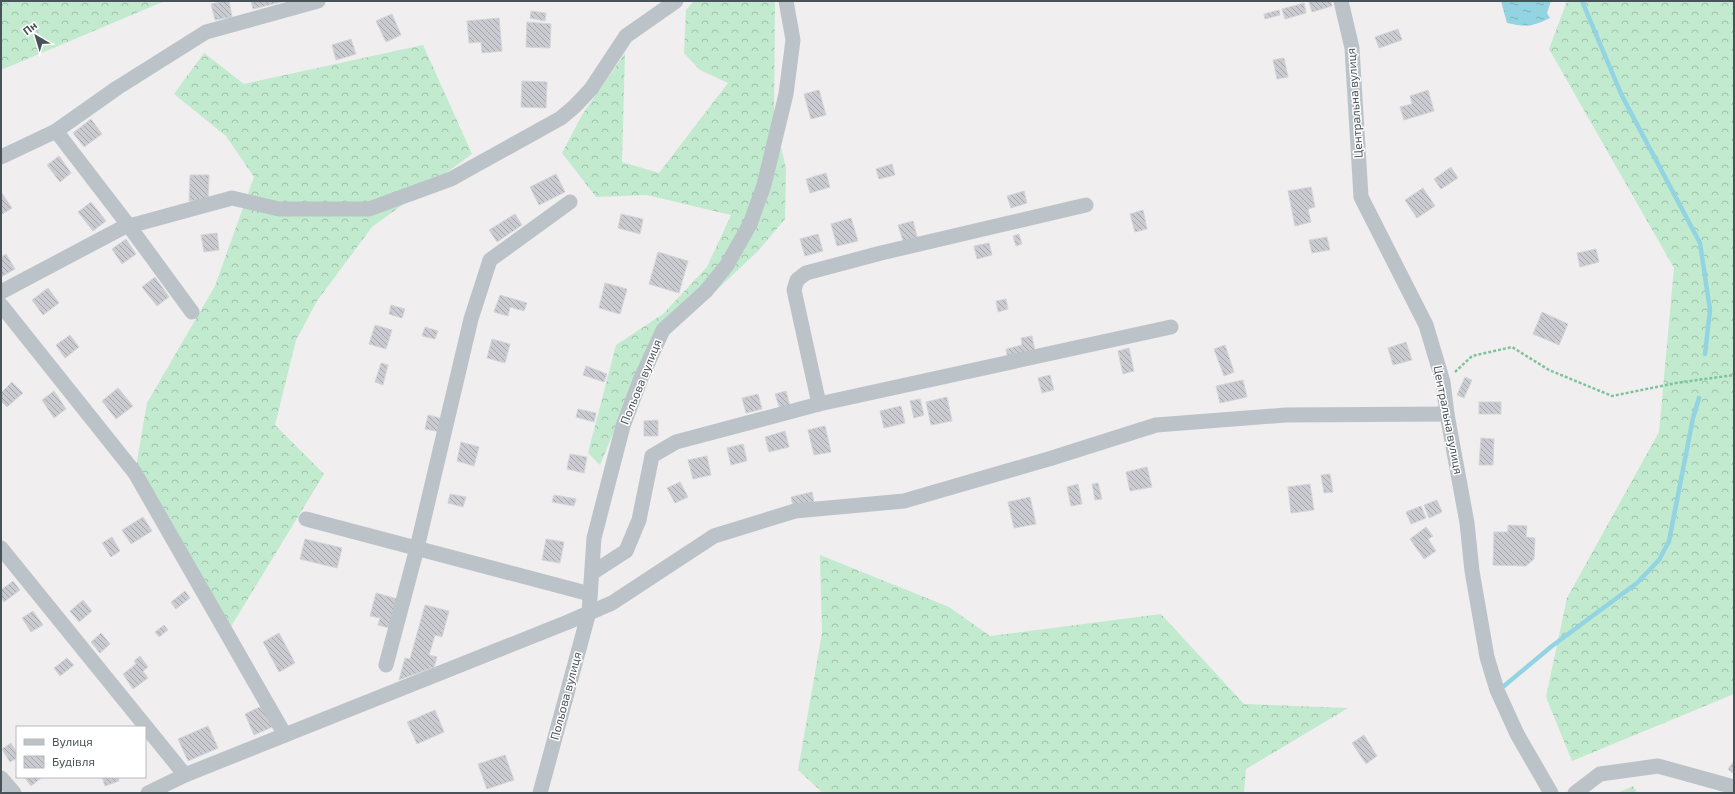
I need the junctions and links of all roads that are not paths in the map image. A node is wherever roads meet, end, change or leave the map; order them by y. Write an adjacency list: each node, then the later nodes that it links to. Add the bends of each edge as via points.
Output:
1 (318, 1): 5 (street, via 206,32 116,88)
2 (676, 1): 9 (street, via 626,36 590,89 560,118 451,179 369,209 279,209 232,198)
3 (786, 1): 19 (street, Польова вулиця, via 793,40 786,94 764,185 750,224 727,265 706,291 663,330 641,378 623,426 594,538)
4 (1342, 1): 15 (street, Центральна вулиця, via 1352,48 1361,197 1426,325 1443,382)
5 (56, 131): 6 (street); 9 (street)
6 (1, 157)
7 (570, 202): 18 (street, via 490,260 471,319)
8 (1086, 205): 14 (street, via 806,273 797,280 794,290)
9 (129, 226): 10 (street); 12 (street)
10 (1, 292)
11 (1, 305): 25 (street, via 135,473)
12 (192, 312)
13 (1171, 327): 14 (street)
14 (819, 404): 19 (street, via 676,442 652,456 638,520 626,551)
15 (1447, 414): 21 (street, via 1286,415 1156,425 904,501 795,511 714,536 612,603); 32 (street, Центральна вулиця, via 1467,523 1472,571 1487,657 1497,690 1517,734)
16 (306, 519): 18 (street)
17 (1, 548): 23 (street)
18 (417, 548): 20 (street); 22 (street)
19 (592, 573): 20 (street, Польова вулиця)
20 (590, 594): 21 (street, Польова вулиця)
21 (589, 612): 25 (street); 31 (street, Польова вулиця)
22 (386, 665)
23 (145, 726)
24 (146, 727): 26 (street)
25 (285, 735): 26 (street)
26 (185, 775): 30 (street)
27 (1, 778): 29 (street)
28 (1734, 787): 33 (street, via 1658,766 1600,774)
29 (14, 793)
30 (148, 793)
31 (540, 793)
32 (1551, 793)
33 (1575, 793)

